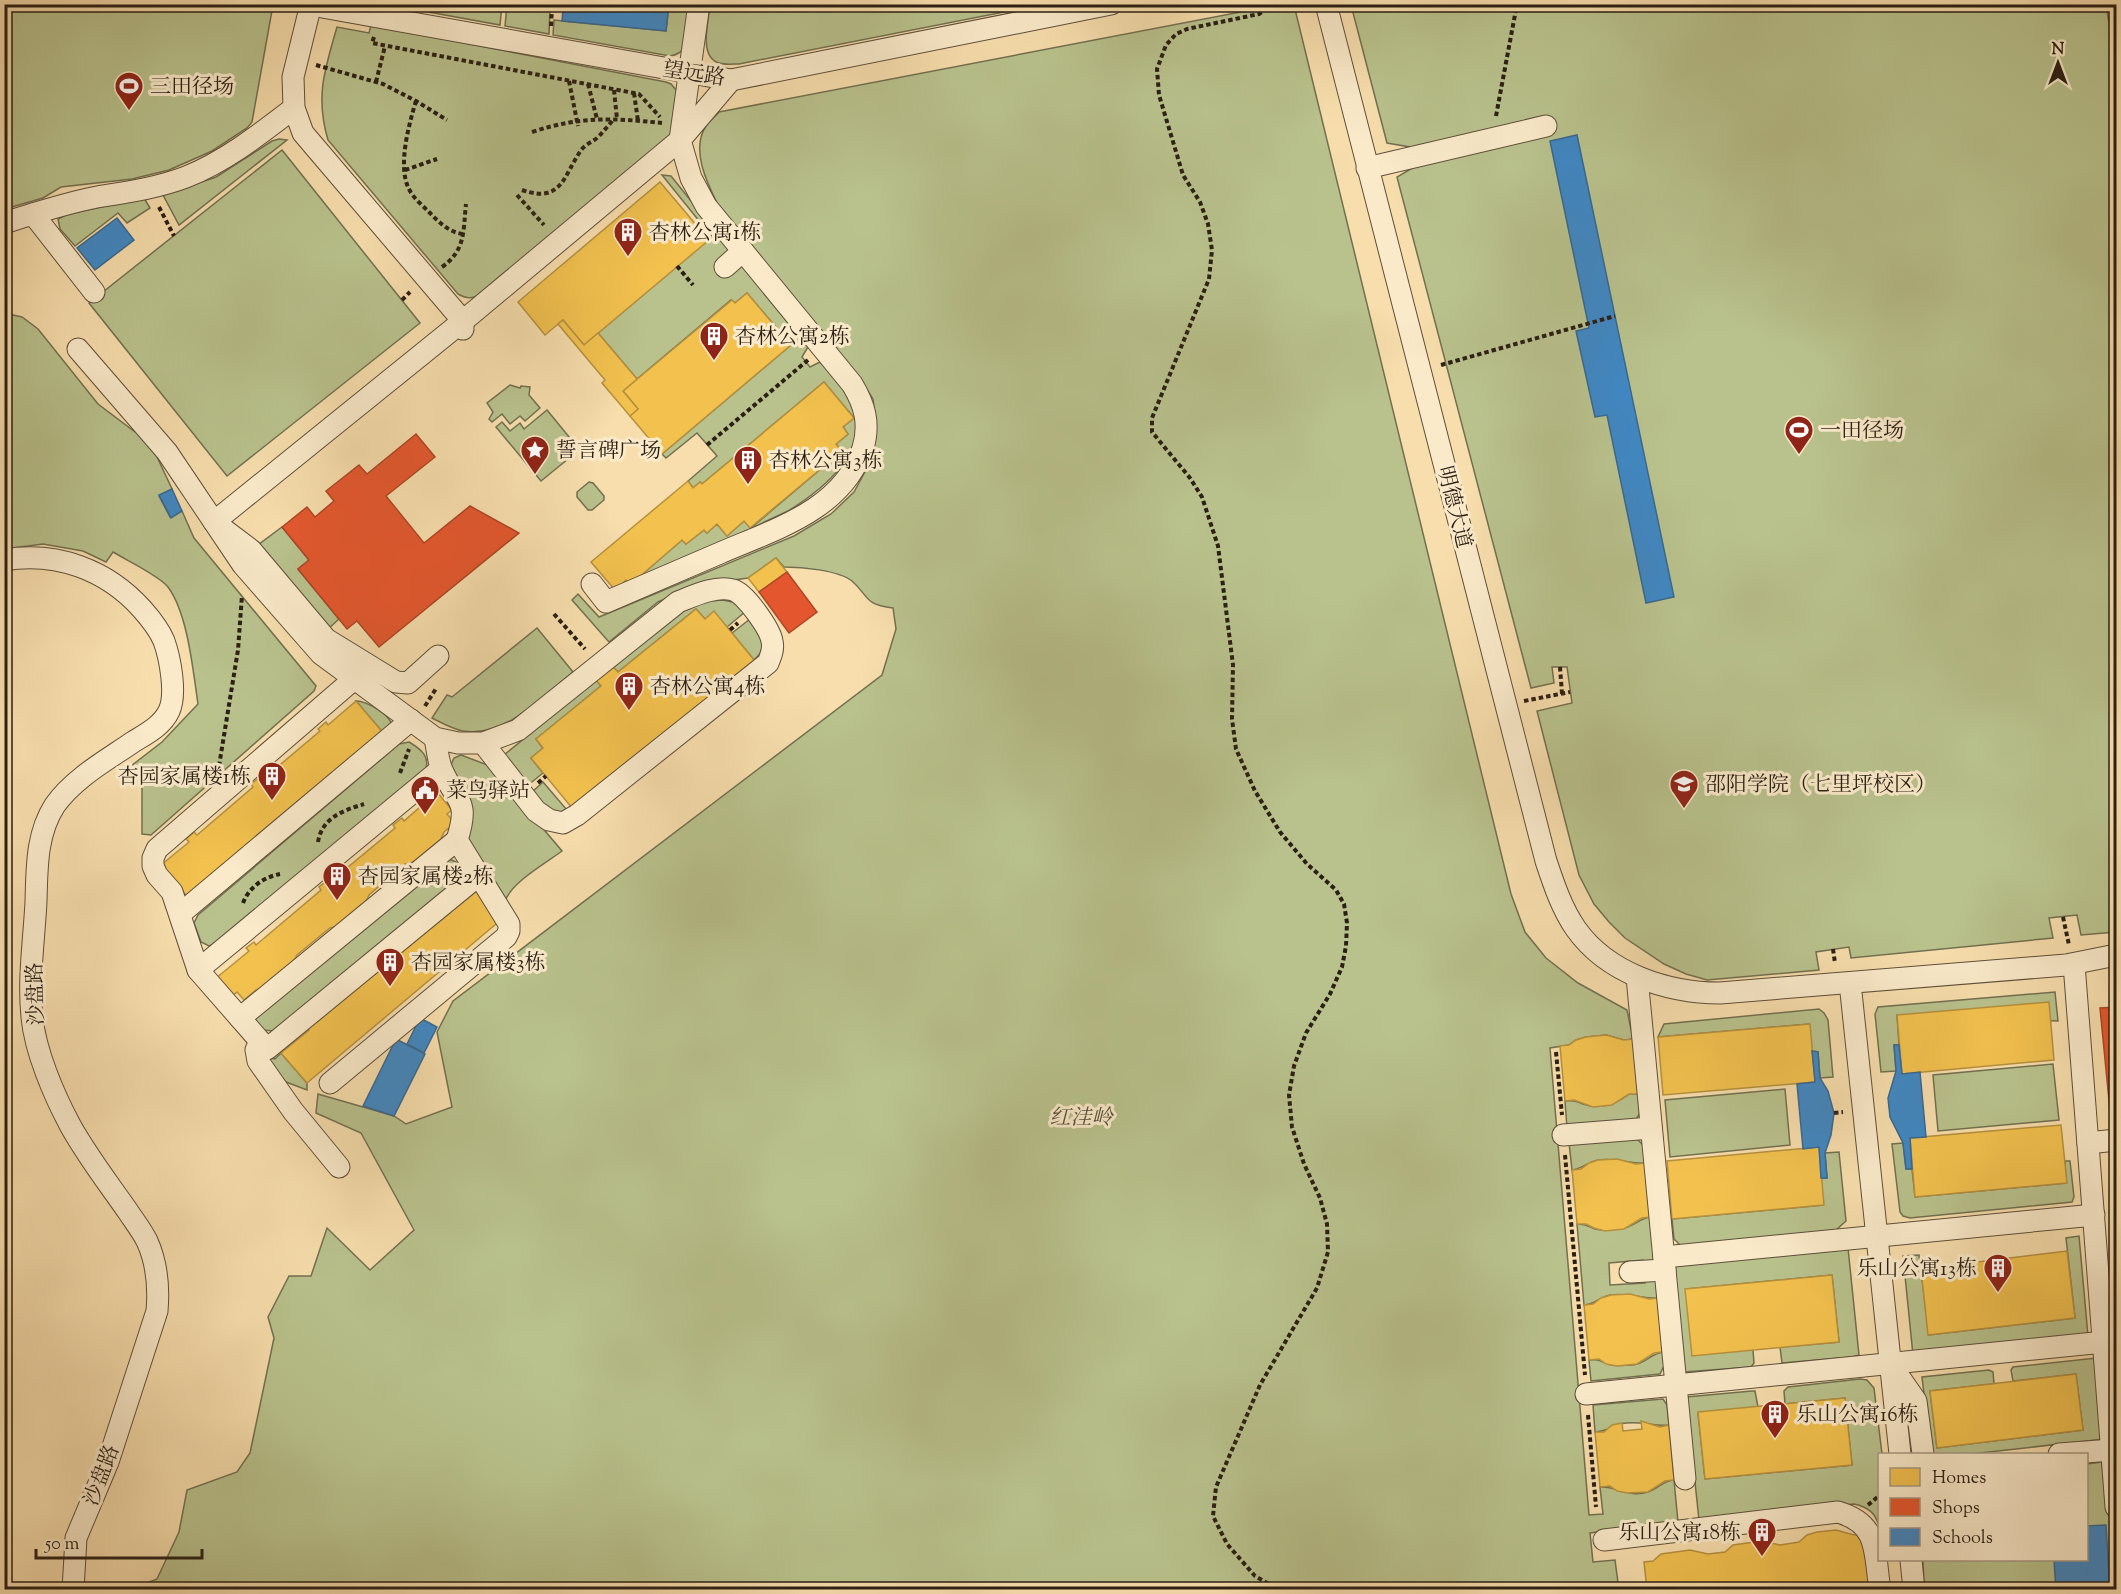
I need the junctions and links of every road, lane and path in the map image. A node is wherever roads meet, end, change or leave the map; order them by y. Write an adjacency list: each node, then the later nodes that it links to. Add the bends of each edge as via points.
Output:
1 (699, 4): 8 (street)
2 (1111, 4): 9 (street, 望远路)
3 (1274, 4): 110 (path, via 1259,14 1176,34 1166,45 1157,69 1159,95 1183,176 1200,202 1212,249 1209,279 1152,418 1152,432 1202,497 1218,546 1233,665 1236,749 1280,832 1336,890 1344,904 1347,923 1342,967 1305,1033 1289,1095 1292,1127 1327,1224 1328,1252 1317,1288 1260,1385 1216,1486 1213,1516 1227,1544 1256,1576)
4 (1326, 4): 29 (street, 明德大道)
5 (1517, 4): 26 (path)
6 (311, 5): 8 (street, 望远路); 16 (street, via 293,77)
7 (325, 67): 11 (path)
8 (690, 72): 9 (street, 望远路); 27 (street)
9 (731, 80): 27 (street)
10 (569, 81): 11 (path, via 385,46); 12 (path); 22 (path)
11 (376, 82): 15 (path)
12 (588, 84): 13 (path); 18 (path)
13 (614, 90): 14 (path); 19 (path)
14 (634, 93): 17 (path); 21 (path)
15 (416, 101): 20 (path); 30 (path, via 406,143)
16 (294, 108): 35 (street, via 250,142 188,176 161,186); 47 (street, via 303,133)
17 (660, 117)
18 (597, 119): 19 (path); 22 (path)
19 (615, 119): 21 (path); 31 (path, via 585,146 567,175 548,195)
20 (447, 120)
21 (638, 121): 23 (path)
22 (578, 123): 25 (path, via 556,124)
23 (660, 123)
24 (1546, 126): 26 (street)
25 (532, 132)
26 (1491, 138): 29 (street)
27 (680, 140): 39 (street); 40 (street, via 690,178 706,206)
28 (438, 159): 30 (path)
29 (1367, 168): 50 (street, 明德大道)
30 (405, 170): 37 (path, via 413,195 438,221)
31 (522, 190)
32 (517, 195): 39 (path)
33 (466, 204): 37 (path)
34 (159, 206): 38 (path)
35 (33, 214): 36 (street); 45 (street)
36 (4, 223)
37 (463, 234): 41 (path, via 458,253)
38 (174, 236)
39 (558, 241): 47 (street)
40 (744, 251): 43 (street); 48 (street)
41 (444, 266)
42 (677, 266): 44 (path)
43 (725, 267)
44 (693, 285)
45 (94, 292)
46 (1615, 316): 50 (path)
47 (463, 325): 52 (street)
48 (823, 348): 51 (path); 55 (street, via 862,399 867,424 860,455 836,492 794,520 606,602)
49 (78, 349): 52 (street, via 167,452)
50 (1420, 371): 79 (street, 明德大道, via 1558,898 1577,931 1605,958)
51 (707, 445)
52 (214, 522): 54 (street); 57 (street, via 251,550 326,639 396,682 408,683)
53 (4, 560): 109 (street, 沙盘路, via 49,558 76,564 104,577 130,596 163,639 172,683 170,710 160,724 64,794 45,825 38,854 32,986 32,1017 38,1045 70,1126 146,1240 159,1293 157,1311 108,1462 76,1538)
54 (243, 565): 60 (street, via 321,654); 70 (path, via 238,650)
55 (592, 584)
56 (554, 614): 58 (path)
57 (438, 656)
58 (591, 657)
59 (1560, 667): 63 (path)
60 (354, 679): 65 (street); 70 (street)
61 (436, 689): 65 (path)
62 (1570, 693): 63 (path)
63 (1562, 694): 64 (path)
64 (1537, 699)
65 (416, 716): 66 (street); 69 (path, via 408,756); 75 (street)
66 (435, 738): 67 (street); 68 (street)
67 (483, 743): 67 (street, via 518,730 678,603 699,594 733,590 769,630 773,643 768,663 563,823 536,811)
68 (441, 769): 72 (street, via 463,806 464,819); 73 (street)
69 (396, 781)
70 (214, 799): 75 (street, via 166,840 153,858 157,875 172,892)
71 (369, 802): 73 (path, via 326,822 319,837)
72 (457, 840): 74 (street); 81 (street)
73 (317, 872): 78 (street)
74 (478, 875): 82 (street, via 267,1049); 84 (street, via 509,924 506,937)
75 (180, 914): 78 (street)
76 (2116, 955): 77 (street, 明德大道)
77 (2074, 964): 80 (street, 明德大道); 88 (street)
78 (198, 969): 81 (street)
79 (1637, 977): 80 (street, 明德大道, via 1695,993); 85 (street)
80 (1850, 983): 91 (street)
81 (240, 1018): 82 (street)
82 (260, 1041): 89 (street, via 256,1050 258,1061)
83 (1556, 1052): 86 (path)
84 (330, 1083)
85 (1651, 1128): 86 (street); 92 (street)
86 (1563, 1136): 97 (path)
87 (2116, 1140): 88 (street)
88 (2088, 1143): 90 (street)
89 (339, 1167)
90 (2094, 1215): 91 (street); 94 (street)
91 (1877, 1235): 92 (street); 95 (street)
92 (1664, 1263): 93 (street); 96 (street)
93 (1630, 1272)
94 (2108, 1334): 95 (street); 98 (street)
95 (1890, 1364): 96 (street); 99 (street); 100 (street, via 1916,1401)
96 (1676, 1386): 97 (street); 102 (street)
97 (1586, 1394): 105 (path)
98 (2112, 1450): 101 (street); 106 (street)
99 (1900, 1453)
100 (1923, 1453)
101 (2080, 1453)
102 (1685, 1479)
103 (1878, 1497): 104 (path)
104 (1867, 1506)
105 (1596, 1507)
106 (2116, 1507)
107 (1604, 1540): 112 (street, via 1838,1512 1854,1517 1866,1527 1872,1540)
108 (1911, 1561): 113 (street)
109 (73, 1590)
110 (1280, 1590): 111 (path)
111 (1351, 1590)
112 (1880, 1590)
113 (1914, 1590)

